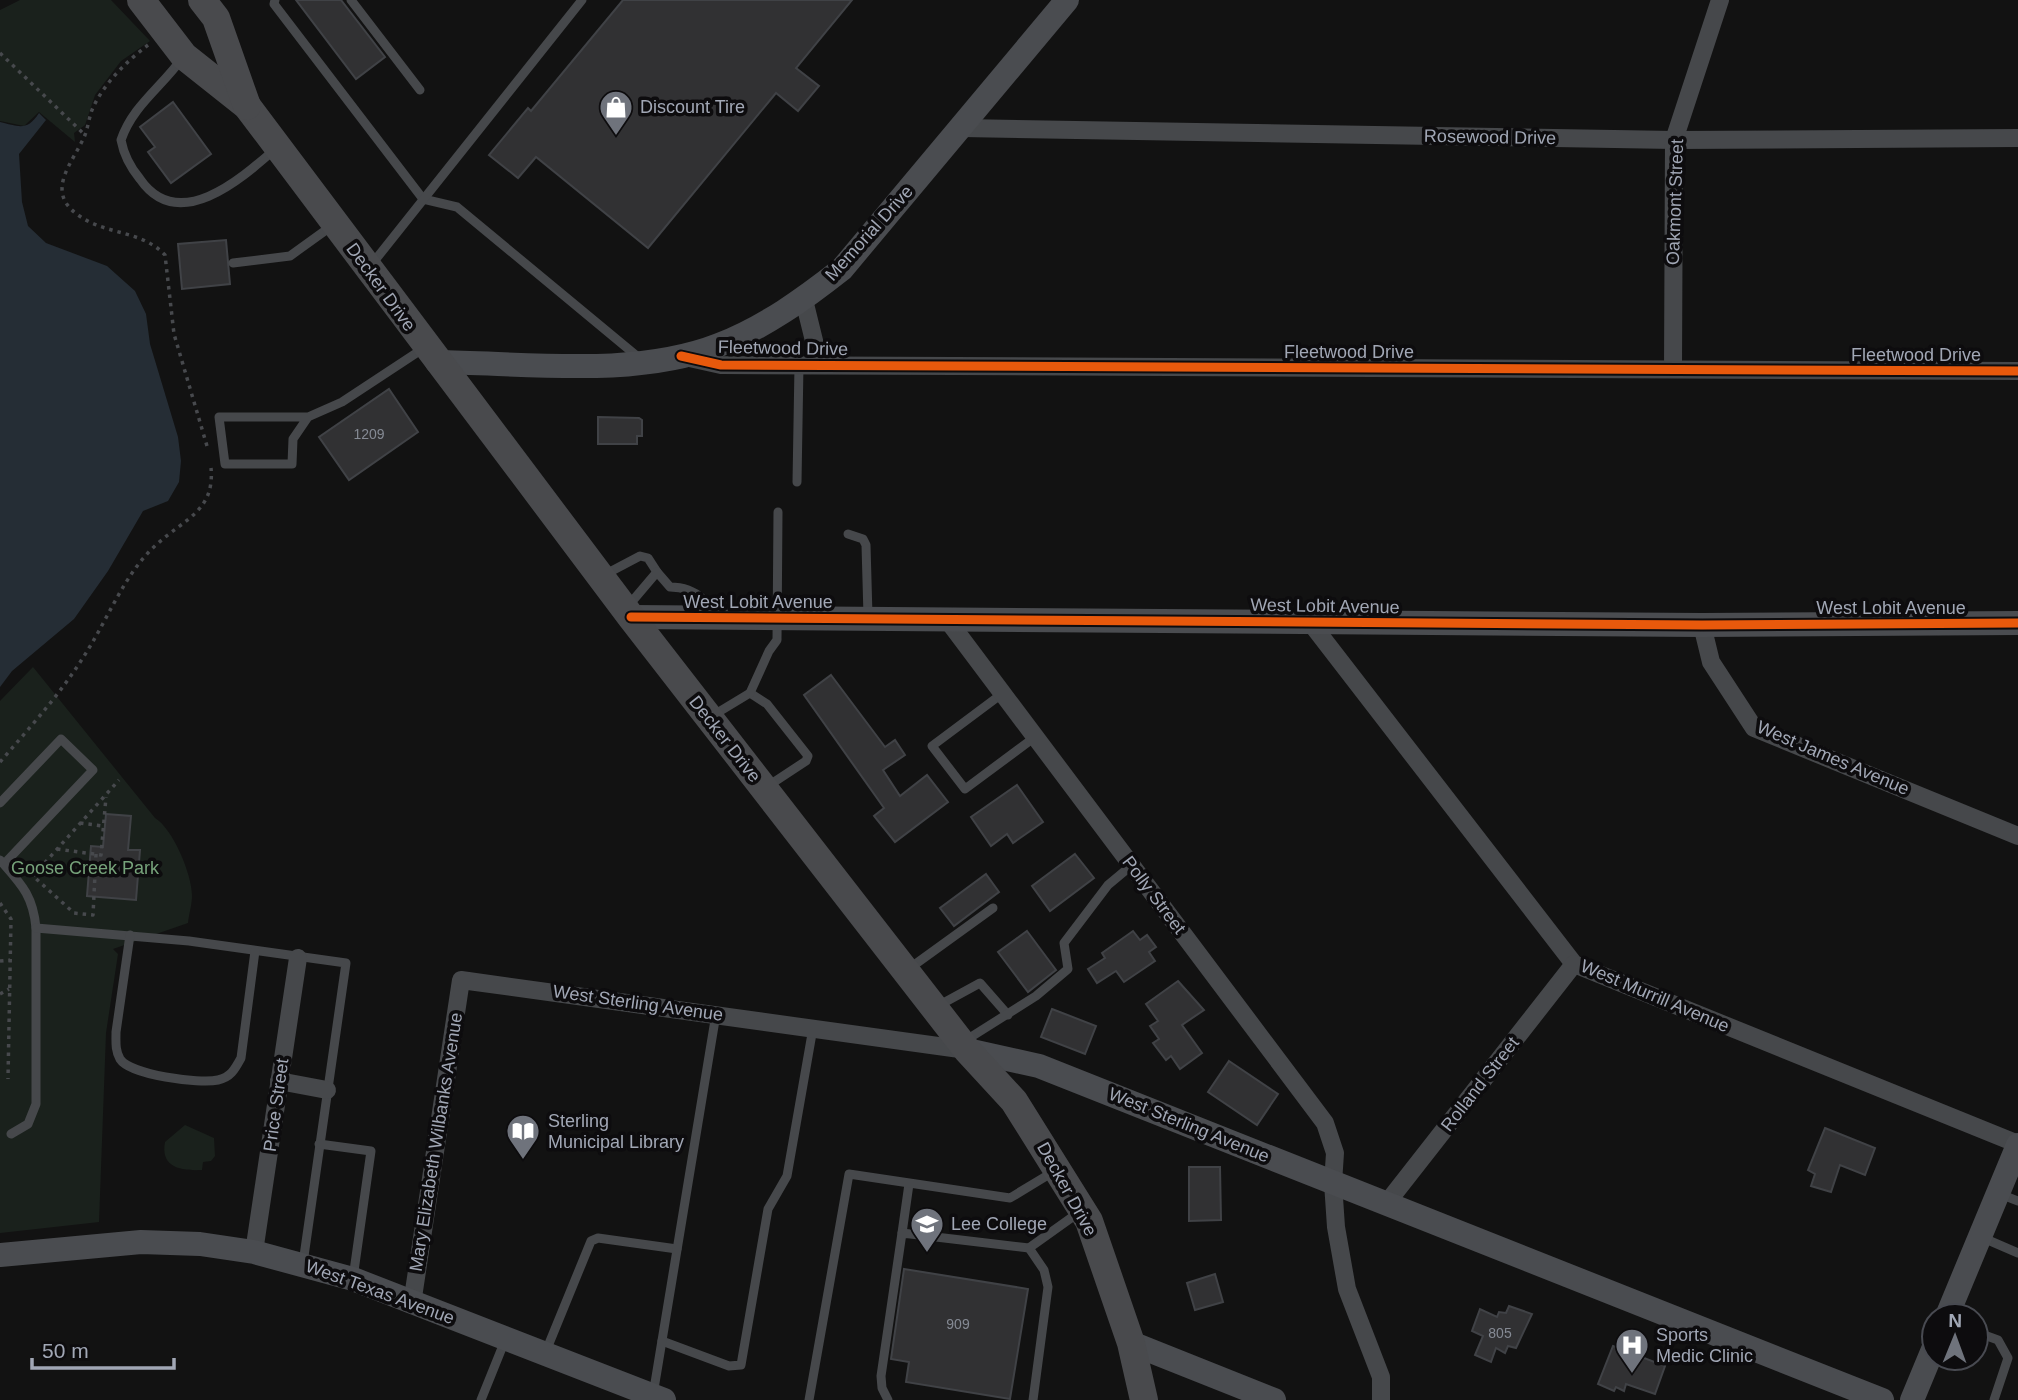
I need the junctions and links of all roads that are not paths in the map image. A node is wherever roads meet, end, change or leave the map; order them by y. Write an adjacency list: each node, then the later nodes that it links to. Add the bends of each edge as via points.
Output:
1 (202, 0): 10 (main road, Decker Drive, via 216,18)
2 (351, 0): 9 (lane)
3 (582, 0): 15 (lane)
4 (1067, 0): 11 (street, Memorial Drive)
5 (1720, 0): 13 (street, Oakmont Street)
6 (275, 2): 15 (lane)
7 (149, 3): 8 (main road, Decker Drive)
8 (184, 56): 10 (main road, Decker Drive); 14 (lane, via 139,105 121,140 130,166 150,194 178,202 218,194)
9 (420, 90)
10 (247, 106): 14 (main road, Decker Drive)
11 (962, 128): 13 (street, Rosewood Drive); 19 (street, Memorial Drive, via 842,269)
12 (2018, 138): 13 (street, Rosewood Drive)
13 (1674, 140): 25 (street, Oakmont Street)
14 (277, 147): 16 (main road, Decker Drive)
15 (423, 199): 18 (lane); 22 (lane, via 457,207)
16 (334, 224): 17 (lane, via 290,256); 18 (main road, Decker Drive)
17 (233, 263)
18 (368, 269): 20 (main road, Decker Drive)
19 (804, 300): 21 (street, Memorial Drive, via 718,346); 24 (street)
20 (431, 354): 22 (street, Memorial Drive); 27 (lane); 32 (main road, Decker Drive)
21 (681, 356): 22 (street, Memorial Drive); 23 (street, Fleetwood Drive, via 721,365)
22 (645, 363)
23 (799, 365): 24 (street, Fleetwood Drive); 28 (lane)
24 (820, 365): 25 (street, Fleetwood Drive)
25 (1673, 369): 26 (street, Fleetwood Drive)
26 (2018, 371)
27 (308, 417): 27 (lane, via 293,439 292,464 225,464 219,416)
28 (797, 482)
29 (778, 512): 35 (lane)
30 (848, 534): 36 (lane, via 863,539 866,545)
31 (657, 572): 32 (lane, via 648,558 640,556); 33 (lane); 34 (lane, via 670,587 687,589 703,599)
32 (600, 577): 33 (main road, Decker Drive)
33 (628, 613): 34 (street, West Lobit Avenue); 43 (main road, Decker Drive)
34 (704, 617): 35 (street, West Lobit Avenue)
35 (778, 617): 36 (street, West Lobit Avenue); 41 (lane, via 777,640)
36 (868, 617): 37 (street, West Lobit Avenue)
37 (946, 618): 38 (street, West Lobit Avenue); 42 (street, Polly Street)
38 (1310, 622): 40 (street, West Lobit Avenue); 55 (street, West Murrill Avenue)
39 (2018, 623): 40 (street, West Lobit Avenue)
40 (1702, 625): 47 (street, West James Avenue, via 1711,662 1754,728)
41 (750, 693): 43 (lane); 45 (lane, via 767,704 808,756)
42 (1003, 693): 44 (street, Polly Street); 44 (lane, via 932,746 965,789)
43 (708, 719): 45 (main road, Decker Drive)
44 (1035, 737): 49 (street, Polly Street)
45 (764, 788): 56 (main road, Decker Drive)
46 (0, 803): 48 (lane, via 61,739 93,770)
47 (2018, 836)
48 (2, 862): 51 (lane, via 34,906)
49 (1132, 865): 60 (lane, via 1108,885 1064,943 1068,970); 69 (street, Polly Street, via 1325,1123 1335,1153)
50 (993, 908): 56 (lane)
51 (36, 928): 52 (lane); 65 (lane, via 36,1104 28,1124)
52 (130, 934): 53 (lane); 53 (lane, via 116,1046 121,1060 131,1069 185,1079 219,1080 232,1073 241,1058)
53 (255, 951): 54 (lane)
54 (298, 958): 63 (street, Price Street); 64 (lane, via 346,963)
55 (1574, 964): 67 (street, West Murrill Avenue); 72 (street, Rolland Street)
56 (905, 971): 58 (main road, Decker Drive)
57 (461, 980): 59 (street, West Sterling Avenue); 84 (street, Mary Elizabeth Wilbanks Avenue)
58 (934, 1008): 60 (lane, via 980,983); 62 (main road, Decker Drive)
59 (716, 1014): 61 (street, West Sterling Avenue); 77 (lane)
60 (1008, 1015): 62 (lane)
61 (813, 1028): 62 (street, West Sterling Avenue); 87 (lane, via 788,1176 768,1209 741,1365 729,1366)
62 (964, 1047): 68 (main road, Decker Drive, via 1014,1101); 69 (street, West Sterling Avenue, via 1039,1066)
63 (279, 1081): 64 (street); 78 (street, Price Street)
64 (327, 1090): 66 (lane)
65 (11, 1134)
66 (319, 1144): 81 (lane); 82 (lane, via 371,1151)
67 (2018, 1144): 71 (street)
68 (1058, 1169): 70 (lane, via 1010,1198); 73 (main road, Decker Drive)
69 (1333, 1183): 72 (street, West Sterling Avenue); 98 (street, Polly Street, via 1348,1289 1381,1377)
70 (909, 1184): 74 (lane); 94 (lane, via 849,1174)
71 (2008, 1197): 75 (street)
72 (1386, 1204): 99 (street, West Sterling Avenue)
73 (1082, 1210): 76 (lane); 88 (main road, Decker Drive)
74 (902, 1233): 76 (lane); 95 (lane, via 881,1376)
75 (1980, 1236): 79 (lane); 83 (street)
76 (1030, 1248): 96 (lane, via 1048,1287)
77 (677, 1249): 87 (lane); 89 (lane, via 598,1238 591,1241)
78 (254, 1252): 80 (street, West Texas Avenue, via 141,1242); 81 (street, West Texas Avenue)
79 (2018, 1253)
80 (0, 1255)
81 (303, 1264): 82 (street, West Texas Avenue)
82 (353, 1279): 84 (street, West Texas Avenue)
83 (1953, 1302)
84 (412, 1304): 85 (street, West Texas Avenue)
85 (506, 1337): 89 (street, West Texas Avenue); 93 (lane)
86 (1990, 1337): 101 (lane, via 1998,1340 2008,1358)
87 (662, 1341): 92 (lane)
88 (1131, 1343): 91 (main road, Decker Drive); 97 (street)
89 (546, 1353): 92 (street, West Texas Avenue)
90 (1924, 1372): 100 (street)
91 (1146, 1397)
92 (658, 1398)
93 (481, 1400)
94 (809, 1400)
95 (888, 1400)
96 (1033, 1400)
97 (1274, 1400)
98 (1381, 1400)
99 (1882, 1400)
100 (1912, 1400)
101 (1994, 1400)

